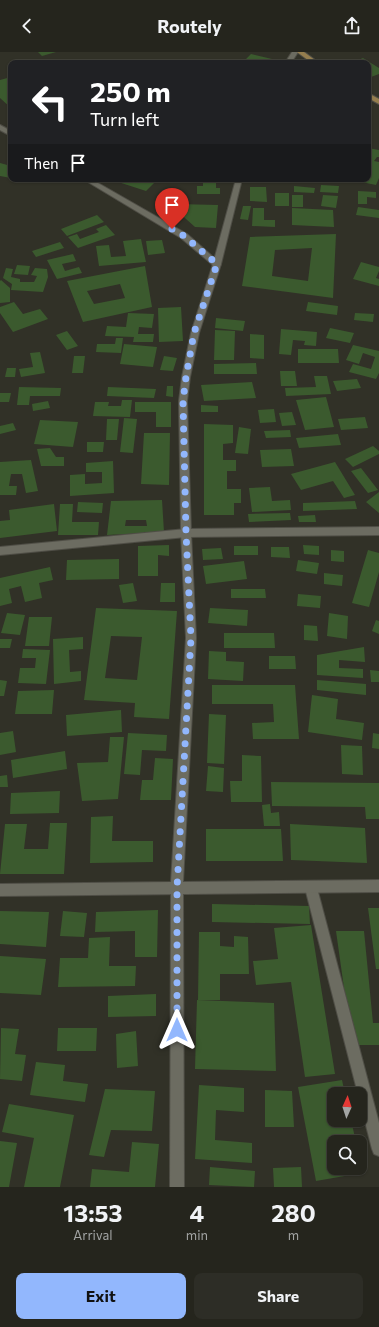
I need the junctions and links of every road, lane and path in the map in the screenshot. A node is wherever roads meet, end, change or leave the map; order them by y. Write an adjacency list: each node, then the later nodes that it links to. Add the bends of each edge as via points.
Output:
1 (300, 52): 2 (main road)
2 (312, 60)
3 (91, 182): 5 (street, via 184,236)
4 (238, 182): 5 (street)
5 (217, 264): 7 (street, via 194,333 183,401)
6 (379, 531): 7 (street)
7 (186, 533): 8 (street); 10 (street, via 191,638)
8 (0, 551)
9 (379, 886): 11 (street)
10 (177, 888): 11 (street); 12 (street); 14 (street)
11 (312, 888): 13 (street)
12 (0, 890)
13 (379, 1149)
14 (177, 1187)

